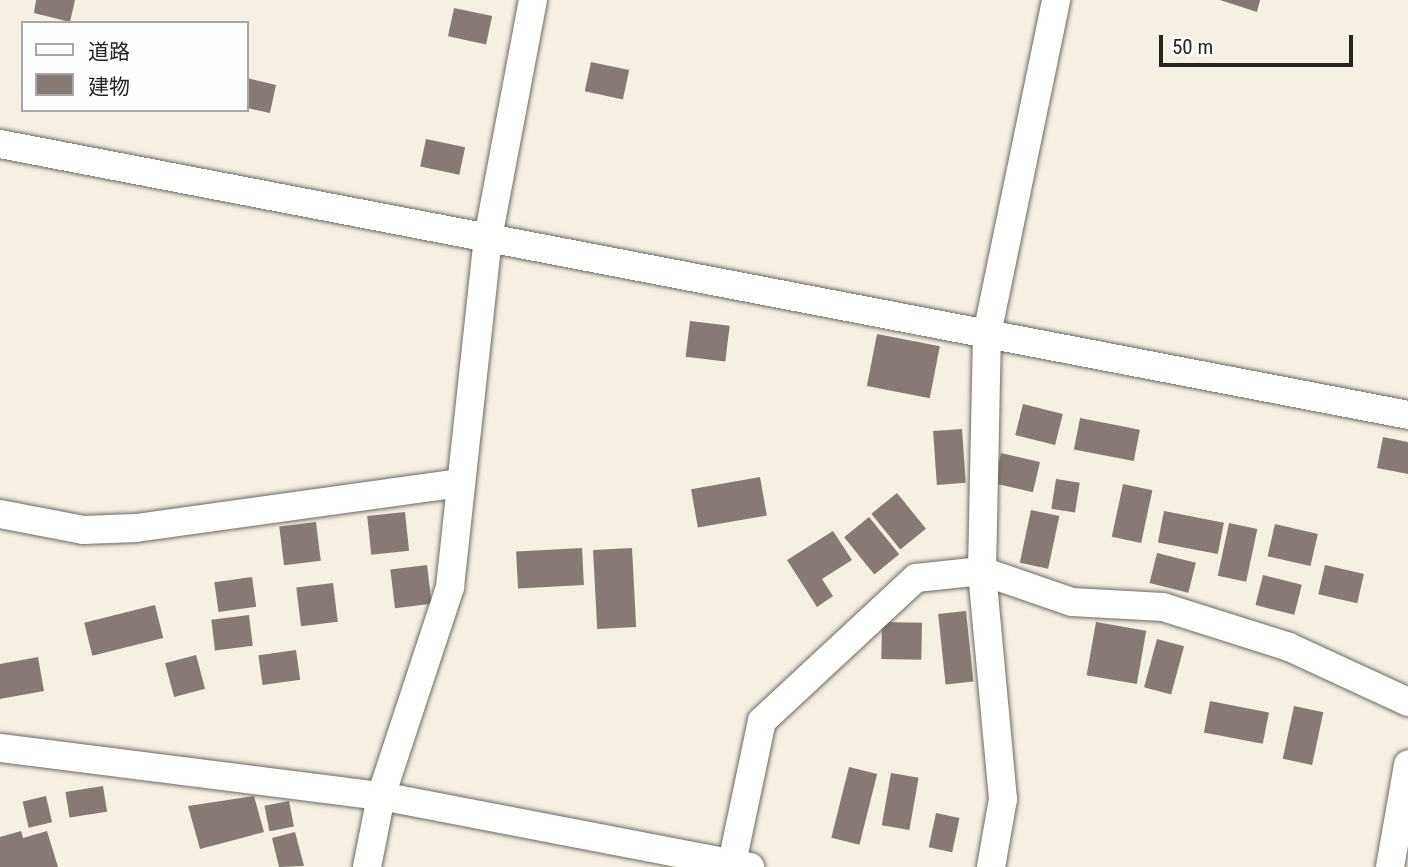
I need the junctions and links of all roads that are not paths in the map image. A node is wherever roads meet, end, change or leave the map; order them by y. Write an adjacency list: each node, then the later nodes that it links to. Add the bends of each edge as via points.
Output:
1 (533, 0): 4 (street)
2 (1056, 0): 5 (street)
3 (0, 144): 4 (street)
4 (488, 238): 5 (street); 7 (street)
5 (987, 334): 6 (street); 9 (street)
6 (1408, 415)
7 (461, 483): 8 (street, via 136,527 83,530); 13 (street, via 450,587)
8 (0, 514)
9 (982, 571): 10 (street, via 1072,602 1176,611 1289,647); 14 (street, via 901,585 792,699 762,721); 16 (street, via 1003,799)
10 (1408, 702)
11 (0, 748): 13 (street)
12 (1408, 765): 17 (street)
13 (381, 796): 14 (street); 15 (street)
14 (741, 865)
15 (367, 867)
16 (990, 867)
17 (1390, 867)

